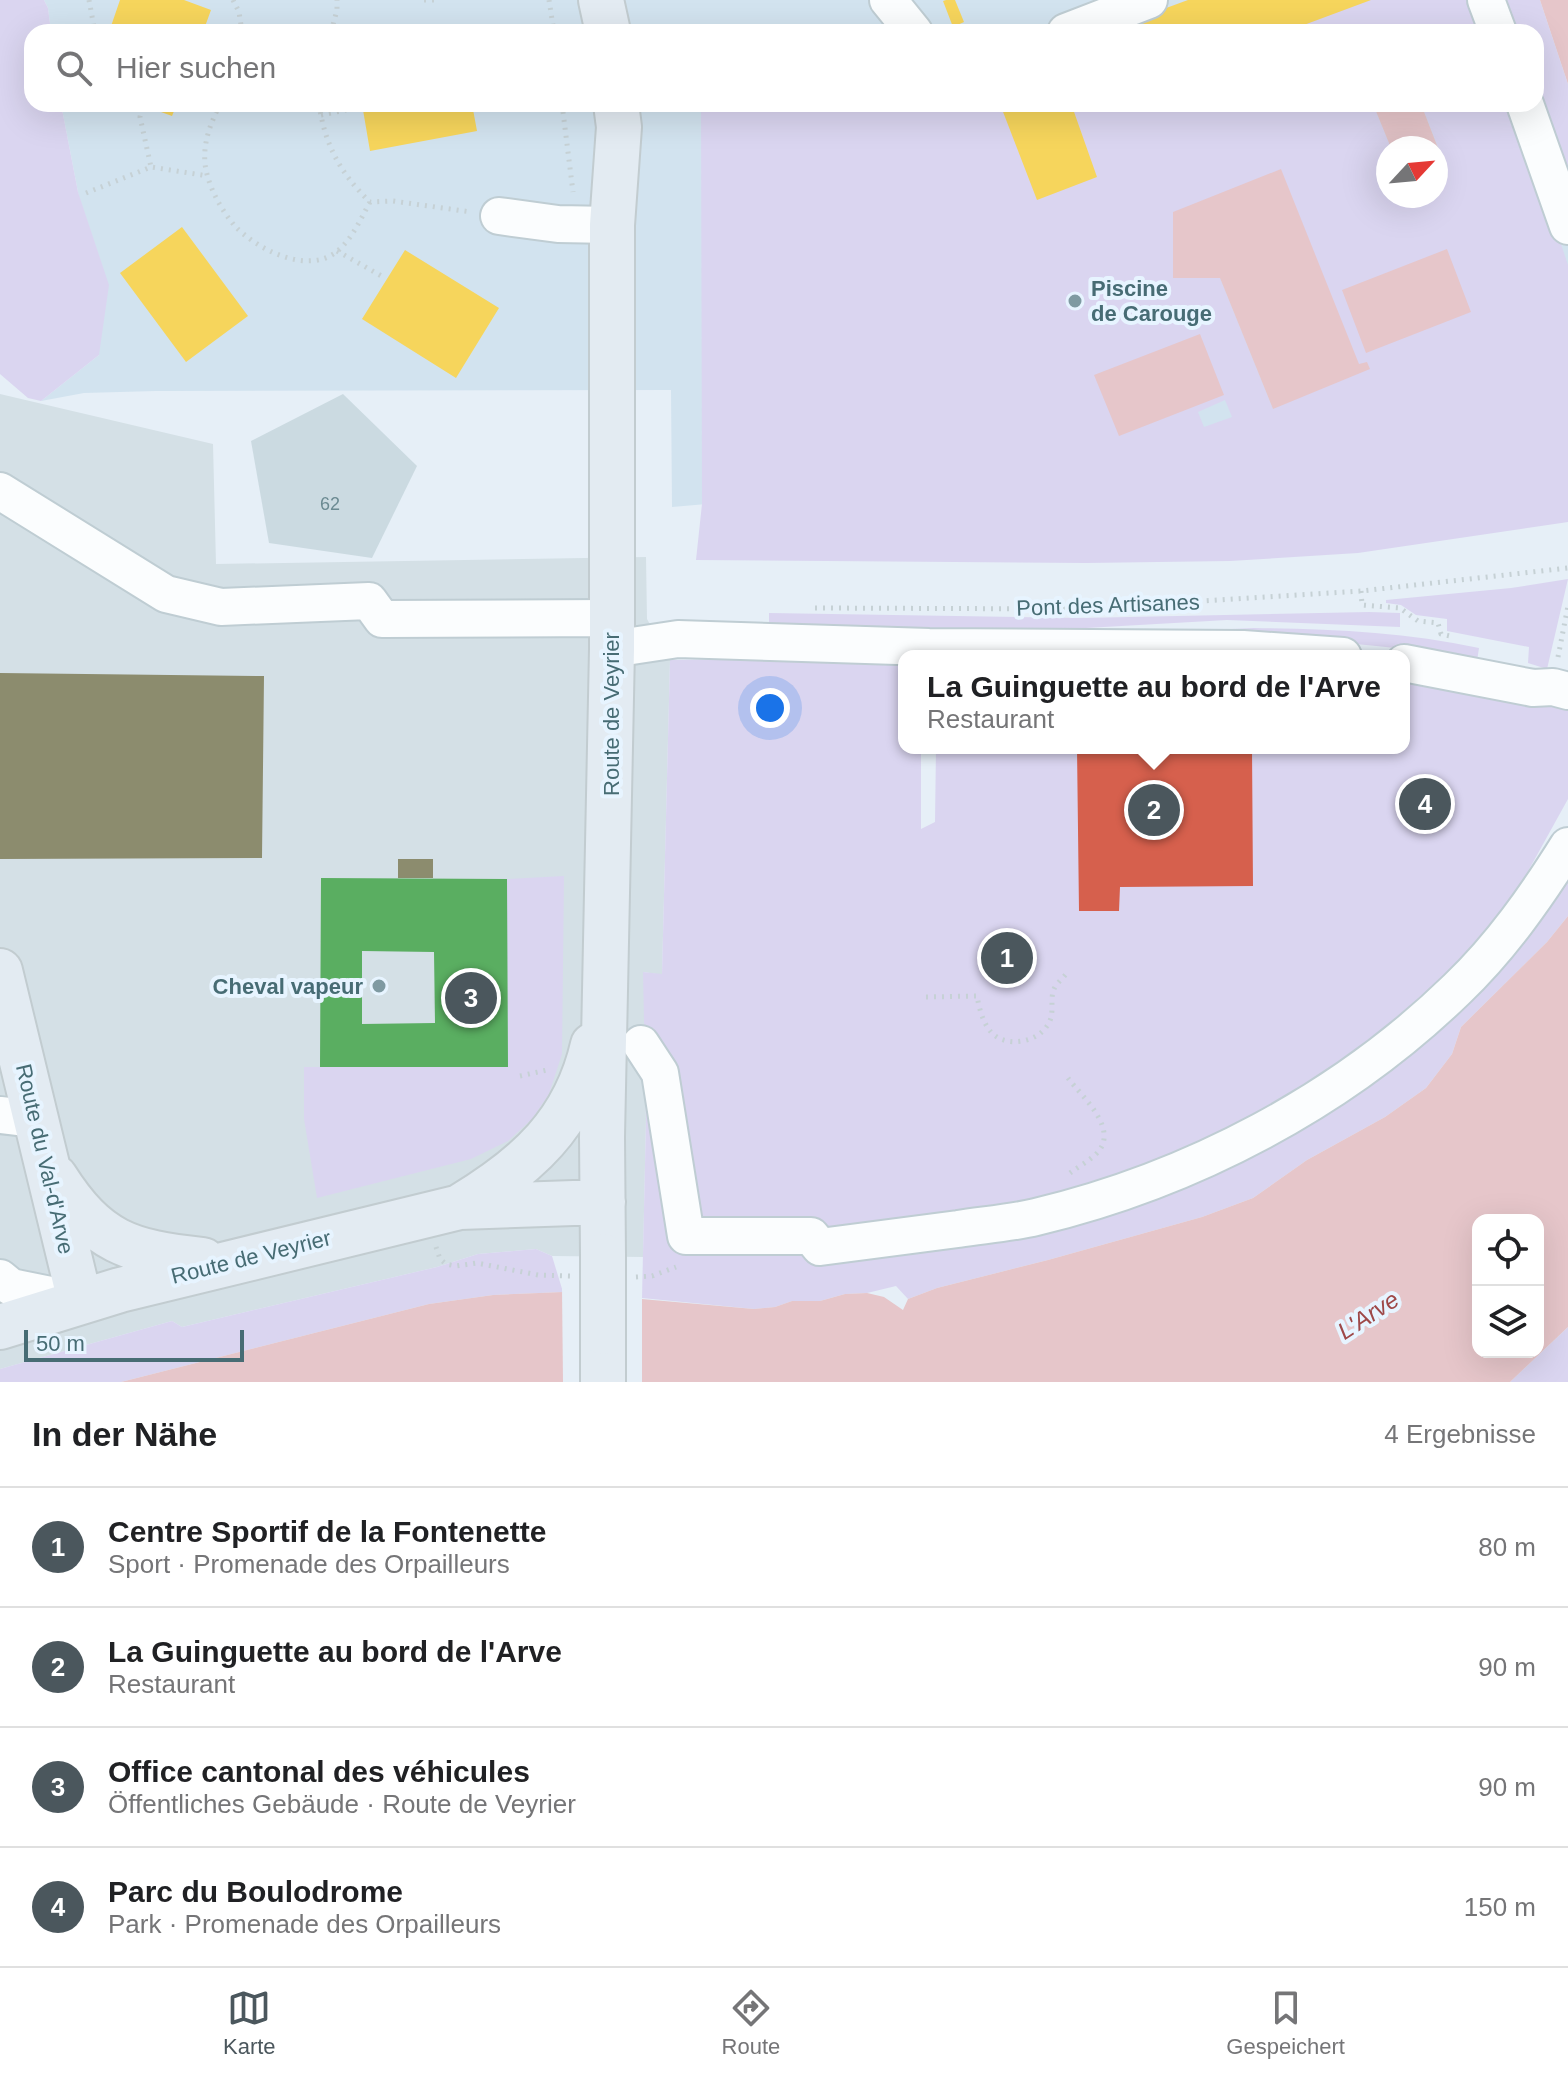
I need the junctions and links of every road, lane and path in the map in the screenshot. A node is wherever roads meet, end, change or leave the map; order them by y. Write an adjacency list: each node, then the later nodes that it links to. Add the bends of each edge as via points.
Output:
1 (89, 0): 12 (path)
2 (233, 0): 13 (path)
3 (337, 0): 14 (path)
4 (424, 0): 5 (path)
5 (435, 0)
6 (549, 0): 15 (path)
7 (577, 0): 16 (main road)
8 (601, 0): 17 (main road)
9 (888, 0): 18 (street)
10 (1149, 0): 19 (street)
11 (1486, 0): 20 (street)
12 (93, 24)
13 (241, 24)
14 (333, 24)
15 (553, 24)
16 (580, 24)
17 (606, 24)
18 (908, 24)
19 (1087, 24)
20 (1495, 24)
21 (141, 112): 29 (path)
22 (216, 112): 30 (path, via 205,144)
23 (320, 112): 28 (path)
24 (336, 112): 28 (path)
25 (590, 112): 34 (main road, Route de Veyrier)
26 (617, 112): 34 (main road, Route de Veyrier)
27 (1528, 112): 35 (street)
28 (321, 115): 32 (path, via 334,159)
29 (151, 167): 30 (path); 31 (path)
30 (208, 176): 36 (path, via 236,227 262,246 300,261)
31 (86, 193)
32 (370, 202): 33 (path); 36 (path)
33 (499, 216): 34 (street)
34 (612, 225): 43 (main road, Route de Veyrier)
35 (1568, 226)
36 (337, 251): 37 (path)
37 (385, 278)
38 (0, 491): 43 (street, via 166,594 221,607 369,601 382,619)
39 (1568, 568): 40 (path, Pont des Artisanes)
40 (1361, 591): 42 (path, Pont des Artisanes, via 1075,609); 44 (path, via 1362,605 1400,608 1418,621 1438,623)
41 (1568, 606): 47 (path)
42 (805, 608)
43 (612, 634): 45 (street, via 929,647); 51 (main road, Route de Veyrier)
44 (1441, 634)
45 (1257, 650)
46 (1410, 664): 47 (street)
47 (1560, 689)
48 (1568, 846): 53 (street, via 1528,907 1458,989 1331,1088 1255,1134 1165,1177 1032,1218 820,1247 811,1236 686,1236 660,1073)
49 (0, 971): 55 (main road, Route du Val-d'Arve)
50 (1066, 974): 52 (path, via 1053,989 1047,1028 1029,1041 1007,1042 991,1033 977,996)
51 (607, 980): 58 (main road, Route de Veyrier); 59 (main road, via 588,1068 561,1119 503,1180)
52 (926, 997)
53 (641, 1044)
54 (1068, 1078): 57 (path, via 1100,1119 1105,1138 1096,1155)
55 (17, 1117): 56 (main road, Route du Val-d'Arve)
56 (49, 1168): 61 (main road, via 86,1217 115,1239 152,1254); 65 (main road, Route du Val-d'Arve)
57 (1058, 1181)
58 (603, 1202): 59 (main road, Route de Veyrier); 62 (main road, Route de Veyrier)
59 (460, 1207): 61 (main road, Route de Veyrier)
60 (436, 1246): 62 (path, via 440,1259 456,1266 477,1263 538,1275)
61 (224, 1263): 65 (main road, Route de Veyrier)
62 (603, 1270): 63 (path); 67 (main road, Route de Veyrier, bridge)
63 (648, 1277)
64 (0, 1278): 65 (street, via 11,1287)
65 (80, 1301): 66 (main road, Route de Veyrier)
66 (0, 1327)
67 (603, 1382)

